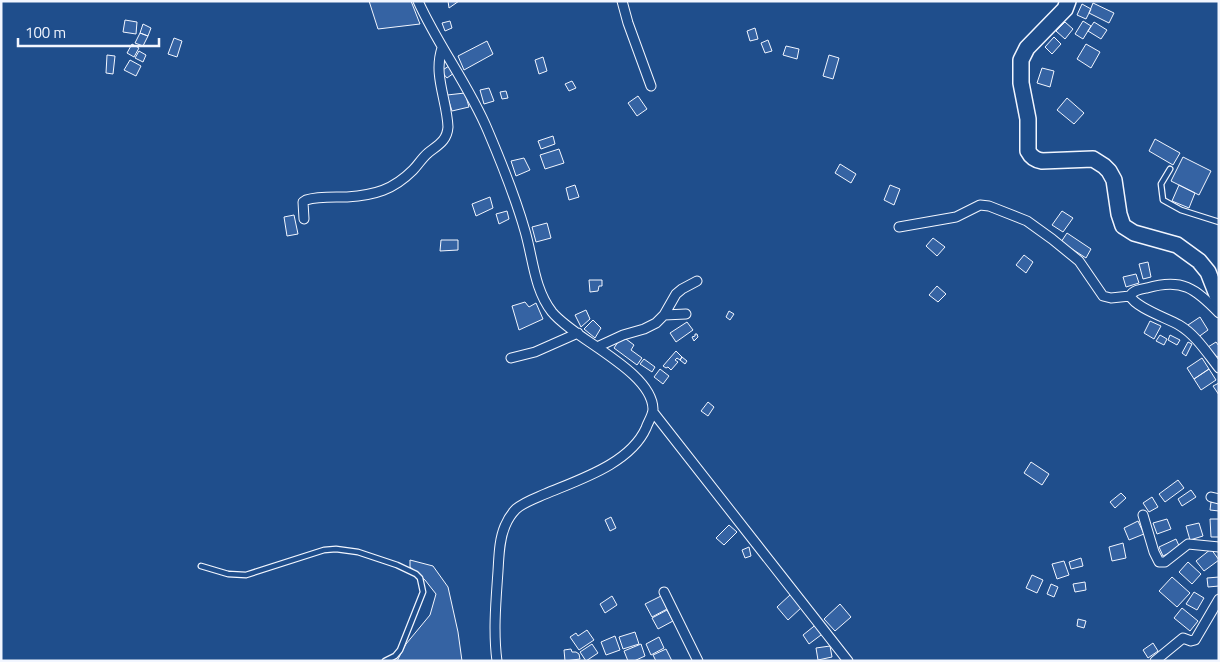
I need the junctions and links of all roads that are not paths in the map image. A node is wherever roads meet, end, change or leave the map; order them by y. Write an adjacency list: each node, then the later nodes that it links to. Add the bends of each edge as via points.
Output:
1 (418, 1): 4 (street)
2 (622, 1): 5 (street)
3 (1068, 1): 12 (highway, via 1065,9 1027,48 1021,60 1030,155 1042,161 1093,159 1104,166 1114,180 1123,226 1134,233 1177,245 1199,261 1208,272)
4 (442, 48): 7 (street, via 438,76 448,127 440,145 392,187 380,192 369,196 306,200 302,206); 16 (street, via 469,91 512,188 541,292 554,314)
5 (651, 86)
6 (1170, 169): 8 (lane, via 1162,184 1163,200 1181,210)
7 (304, 219)
8 (1219, 222)
9 (899, 228): 11 (street, via 956,217 984,205 1027,221 1052,239 1079,261 1103,296)
10 (697, 281): 15 (street, via 676,294)
11 (1130, 296): 13 (street, via 1134,291 1160,284 1178,284 1202,294); 19 (street, via 1142,307 1182,327)
12 (1219, 300)
13 (1219, 312)
14 (686, 314): 15 (street)
15 (664, 315): 17 (street, via 650,327)
16 (578, 333): 17 (street); 18 (street)
17 (597, 347): 20 (street, via 642,383 650,394)
18 (511, 358)
19 (1219, 368)
20 (653, 412): 27 (street, via 643,434 626,453 602,470 516,509 505,526 500,547 496,604); 29 (street)
21 (1143, 515): 22 (street, via 1159,562 1165,562 1188,544)
22 (1219, 547)
23 (201, 566): 26 (lane, via 228,574 246,574 336,549 358,552 416,574 423,592 400,650)
24 (664, 592): 28 (street)
25 (1219, 599): 30 (street, via 1195,640 1183,638)
26 (386, 661)
27 (497, 661)
28 (698, 661)
29 (848, 661)
30 (1155, 661)

